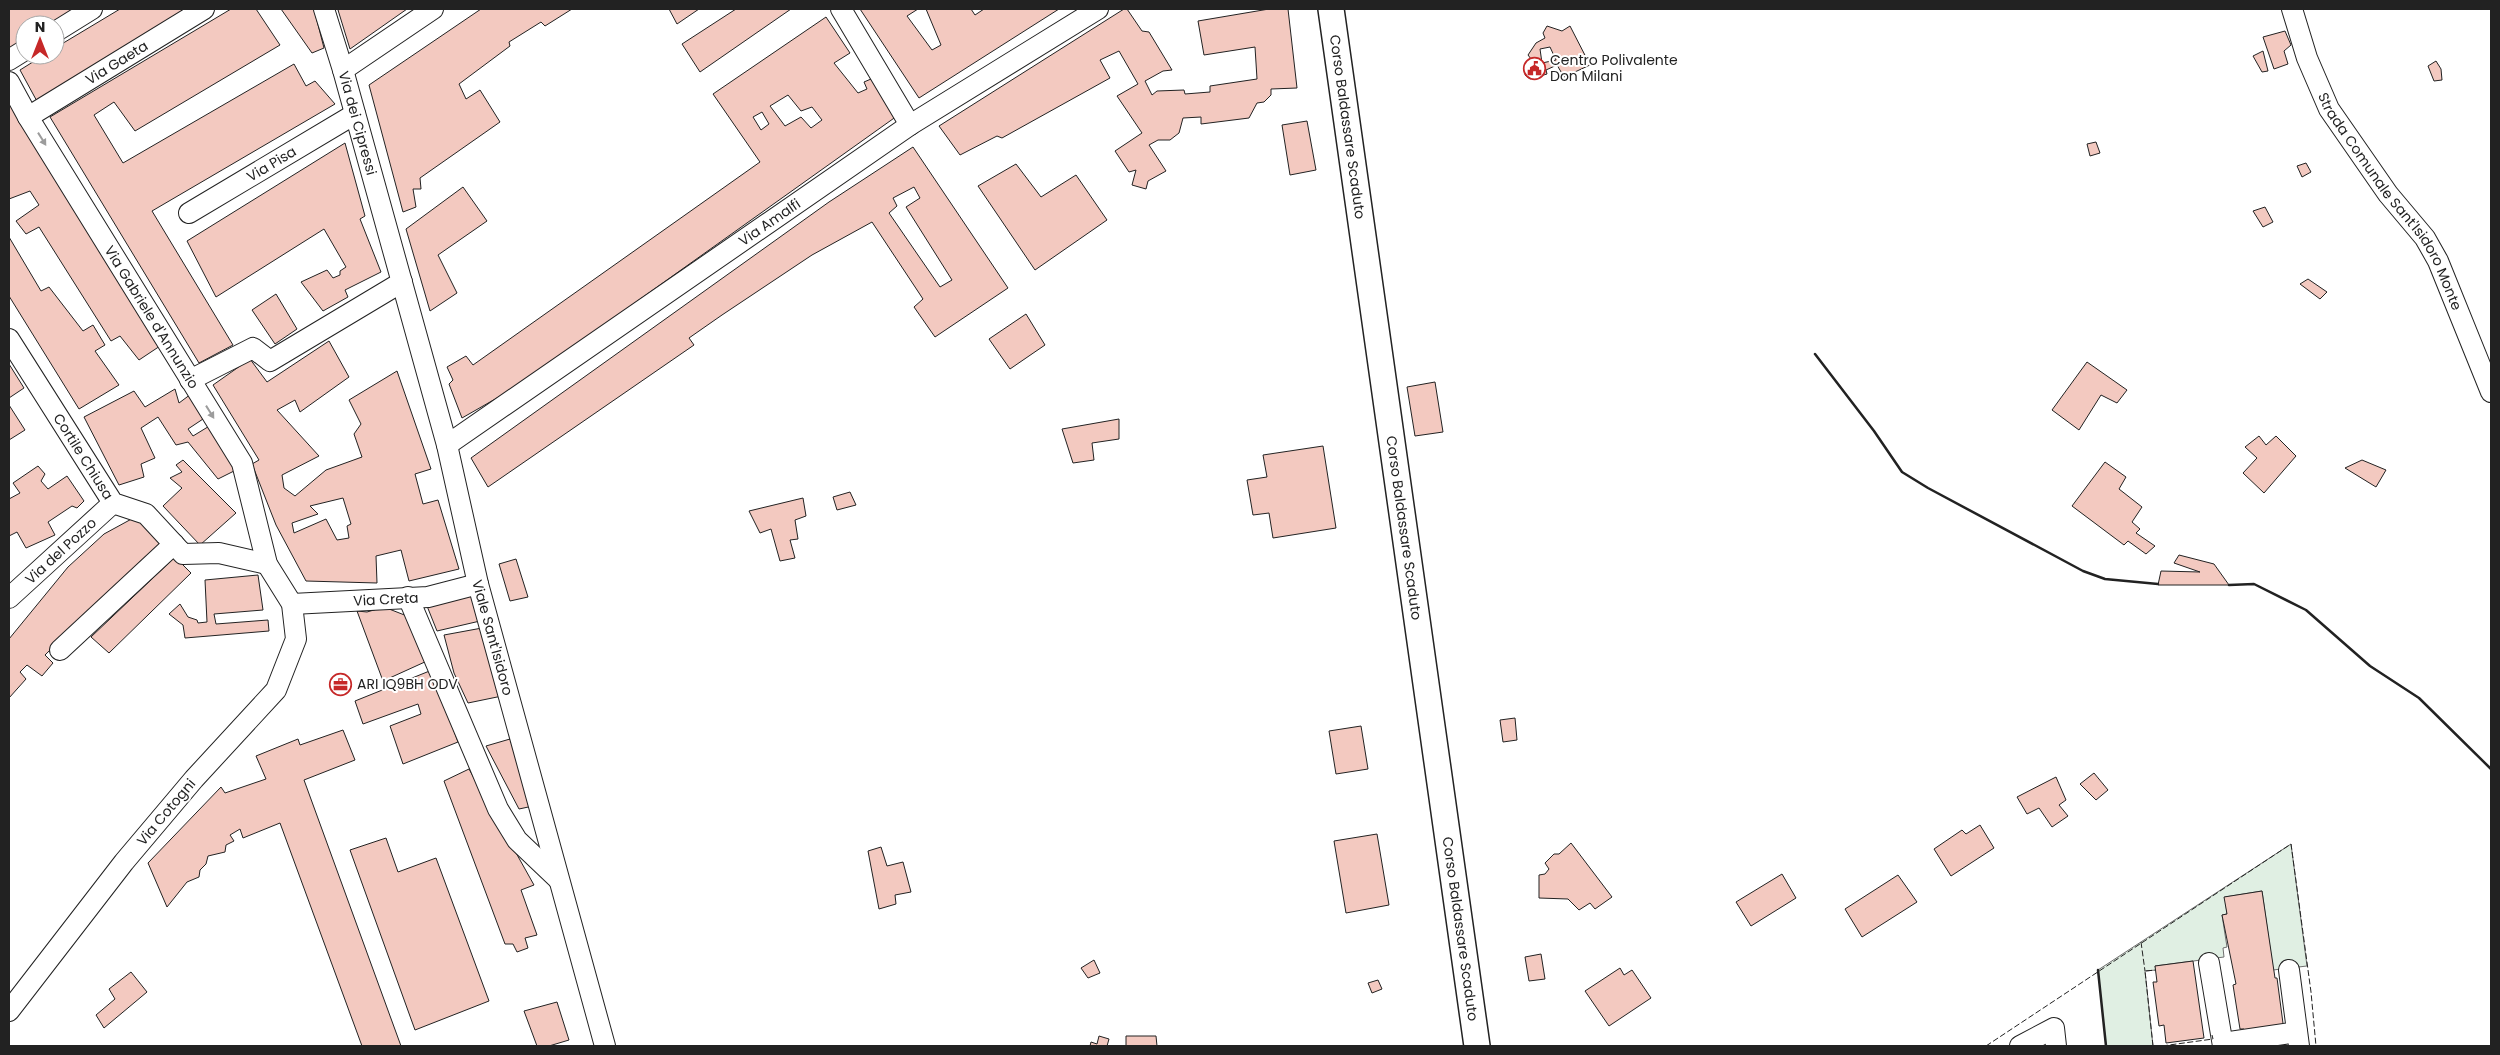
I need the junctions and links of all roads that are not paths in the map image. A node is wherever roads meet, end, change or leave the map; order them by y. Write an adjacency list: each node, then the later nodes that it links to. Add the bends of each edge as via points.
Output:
1 (92, 9): 9 (street)
2 (204, 9): 13 (street, Via Gaeta)
3 (433, 9): 10 (street)
4 (841, 9): 14 (street)
5 (1098, 9): 14 (street, Via Amalfi)
6 (1331, 9): 37 (street, Corso Baldassare Scaduto)
7 (2292, 9): 20 (street, Strada Comunale Sant'Isidoro Monte, via 2307,58 2329,109 2388,194 2425,238 2438,261)
8 (326, 13): 10 (street, Via dei Cipressi)
9 (65, 26)
10 (344, 70): 12 (street, Via dei Cipressi)
11 (9, 82): 13 (street, Via Gabriele d'Annunzio)
12 (355, 114): 15 (street, Via Pisa); 16 (street, Via dei Cipressi)
13 (28, 117): 19 (street, Via Gabriele d'Annunzio, one-way to 19)
14 (910, 125): 21 (street, Via Amalfi)
15 (189, 213)
16 (386, 228): 17 (street, Viale Sant'Isidoro)
17 (402, 282): 19 (street, via 270,361 253,348); 21 (street, Viale Sant'Isidoro)
18 (9, 339): 22 (street, Cortile Chiusa)
19 (190, 380): 24 (street, Via Gabriele d'Annunzio, one-way to 24, via 242,463)
20 (2491, 392)
21 (447, 445): 25 (street, Viale Sant'Isidoro)
22 (113, 504): 23 (street, Cortile Chiusa, via 146,514); 27 (street, Via del Pozzo)
23 (174, 544): 24 (street, Cortile Chiusa, via 183,554 219,553); 29 (street)
24 (267, 564): 28 (street, Via Gabriele d'Annunzio)
25 (478, 584): 26 (street, Via Creta, via 428,597); 30 (street, Viale Sant'Isidoro)
26 (408, 597): 28 (street, Via Creta); 30 (street, via 498,809 517,840)
27 (9, 598)
28 (292, 604): 33 (street, Via Cotogni, via 296,639 276,690 194,779 124,862)
29 (60, 650)
30 (558, 879): 36 (street, Viale Sant'Isidoro)
31 (2209, 962): 35 (street)
32 (2289, 970): 34 (street)
33 (9, 1011)
34 (2298, 1039): 35 (street)
35 (2223, 1045)
36 (605, 1046)
37 (1477, 1046)
38 (2020, 1046): 39 (street, via 2054,1028)
39 (2056, 1046)

